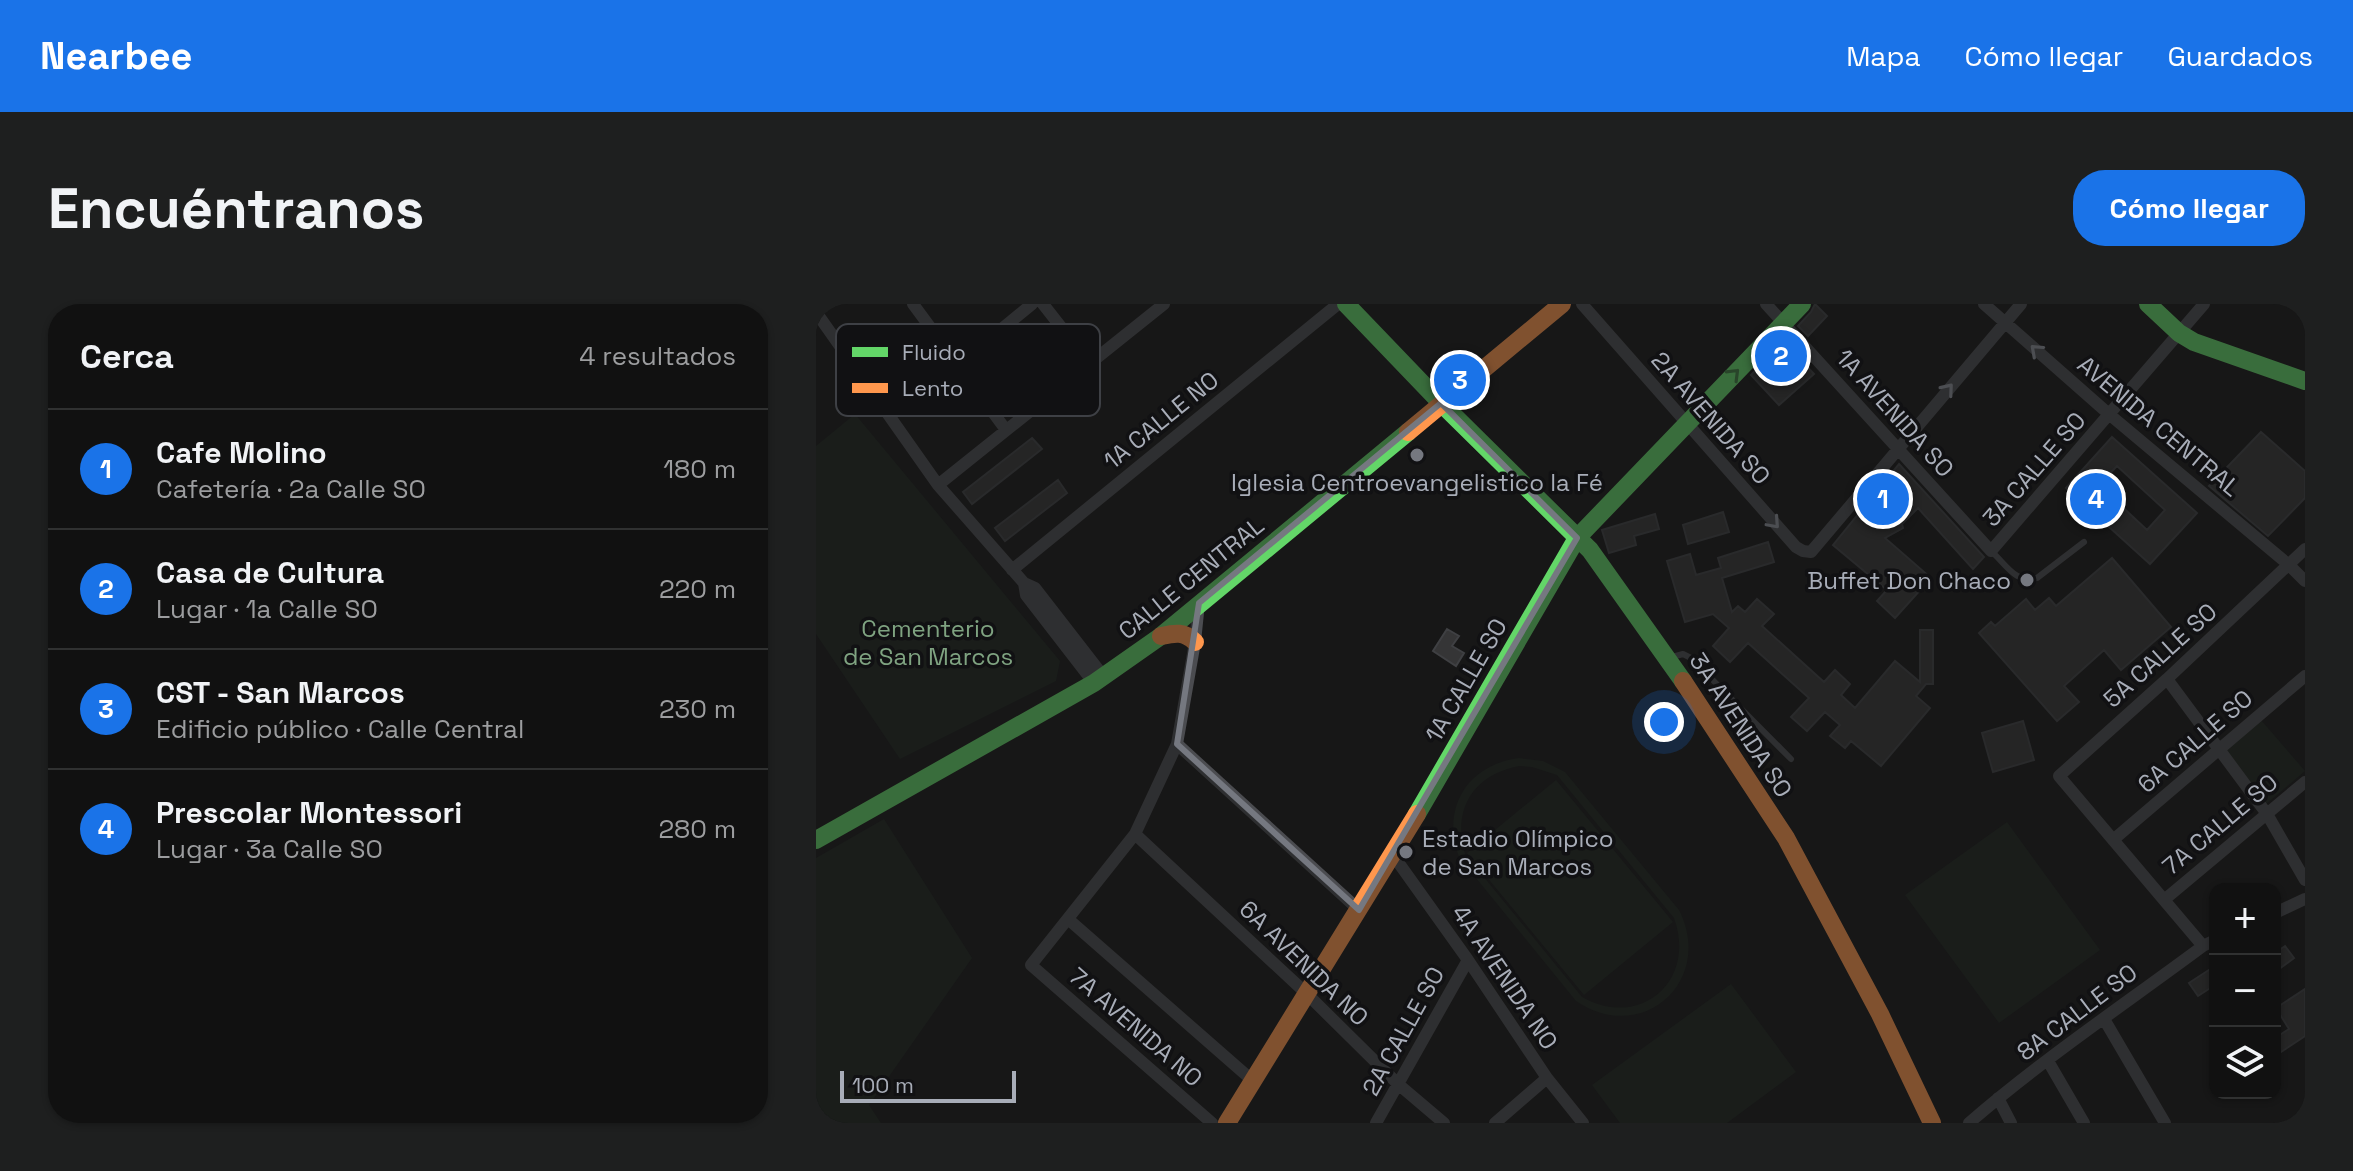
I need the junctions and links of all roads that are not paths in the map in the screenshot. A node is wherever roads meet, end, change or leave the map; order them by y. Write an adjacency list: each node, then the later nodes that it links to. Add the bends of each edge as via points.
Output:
1 (1032, 304): 18 (street)
2 (1043, 304): 19 (street)
3 (1164, 304): 23 (street)
4 (1338, 304): 39 (street, 1A CALLE NO)
5 (1346, 304): 25 (street, 3A AVENIDA SO)
6 (1562, 304): 25 (street, CALLE CENTRAL)
7 (1582, 304): 30 (street, 2A AVENIDA SO)
8 (1766, 304): 20 (street, 1A AVENIDA SO)
9 (1802, 304): 20 (street, 1A CALLE SO)
10 (1984, 304): 16 (street, AVENIDA CENTRAL)
11 (2021, 304): 16 (street)
12 (2148, 304): 21 (street)
13 (2204, 304): 21 (street, 3A CALLE SO)
14 (915, 305): 17 (street)
15 (816, 312): 22 (street)
16 (2005, 322): 26 (street, AVENIDA CENTRAL, one-way to 16); 32 (street, one-way to 16)
17 (929, 324)
18 (1008, 324)
19 (1059, 324)
20 (1784, 324): 30 (street, 1A CALLE SO, one-way to 20); 32 (street, 1A AVENIDA SO)
21 (2179, 333): 24 (street); 26 (street, 3A CALLE SO)
22 (836, 340)
23 (1100, 356)
24 (2305, 381)
25 (1441, 403): 34 (street, 3A AVENIDA SO); 41 (street, CALLE CENTRAL)
26 (2110, 415): 37 (street, 3A CALLE SO); 38 (street, AVENIDA CENTRAL)
27 (889, 416): 33 (street)
28 (996, 416): 31 (street)
29 (1024, 416): 31 (street)
30 (1685, 423): 32 (street, 2A AVENIDA SO, one-way to 32, via 1796,547 1811,552); 34 (street, 1A CALLE SO)
31 (1006, 430): 33 (street)
32 (1897, 448): 37 (street, 1A AVENIDA SO)
33 (938, 485): 39 (street)
34 (1577, 538): 44 (street, 3A AVENIDA SO); 56 (street, 1A CALLE SO)
35 (2084, 542): 37 (lane, via 2030,581 2018,578)
36 (2305, 549): 38 (street, 5A CALLE SO)
37 (1991, 551)
38 (2289, 565): 40 (street, AVENIDA CENTRAL); 46 (street, 5A CALLE SO)
39 (1012, 570): 47 (street, via 1035,588)
40 (2305, 581)
41 (1199, 603): 42 (street, CALLE CENTRAL); 43 (street)
42 (1161, 636): 43 (street, via 1187,633); 47 (street, CALLE CENTRAL)
43 (1195, 642): 48 (street)
44 (1669, 659): 50 (lane, via 1683,654 1691,658); 78 (street, 3A AVENIDA SO, via 1786,838)
45 (2305, 676): 49 (street, 6A CALLE SO)
46 (2167, 679): 49 (street); 55 (street, 5A CALLE SO, via 2059,776)
47 (1099, 680): 54 (street, CALLE CENTRAL)
48 (1177, 744): 53 (street); 60 (street)
49 (2219, 750): 52 (street); 55 (street, 6A CALLE SO)
50 (1791, 759)
51 (2305, 782): 52 (street, 7A CALLE SO)
52 (2267, 814): 57 (street); 59 (street, 7A CALLE SO)
53 (1135, 834): 62 (street); 65 (street, 6A AVENIDA NO)
54 (816, 840)
55 (2113, 840): 59 (street)
56 (1393, 855): 60 (street, 1A CALLE SO); 64 (street, 4A AVENIDA NO)
57 (2305, 880)
58 (2305, 899): 61 (street)
59 (2164, 900): 63 (street)
60 (1359, 910): 65 (street, 1A CALLE SO)
61 (2281, 910)
62 (1068, 919): 69 (street); 72 (street, 7A AVENIDA NO, via 1031,965)
63 (2209, 943): 66 (street, 8A CALLE SO)
64 (1468, 960): 68 (street, 4A AVENIDA NO); 70 (street, 2A CALLE SO)
65 (1307, 994): 69 (street, 1A CALLE SO); 70 (street, 6A AVENIDA NO)
66 (2104, 1019): 67 (street, 8A CALLE SO); 82 (street)
67 (2048, 1061): 71 (street, 8A CALLE SO); 81 (street)
68 (1547, 1078): 76 (street); 77 (street, 4A AVENIDA NO)
69 (1253, 1081): 73 (street, 1A CALLE SO)
70 (1398, 1084): 74 (street, 2A CALLE SO); 75 (street, 6A AVENIDA NO)
71 (1998, 1098): 79 (street, 8A CALLE SO); 80 (street)
72 (1212, 1123)
73 (1227, 1123)
74 (1376, 1123)
75 (1444, 1123)
76 (1495, 1123)
77 (1583, 1123)
78 (1932, 1123)
79 (1969, 1123)
80 (2011, 1123)
81 (2084, 1123)
82 (2165, 1123)

